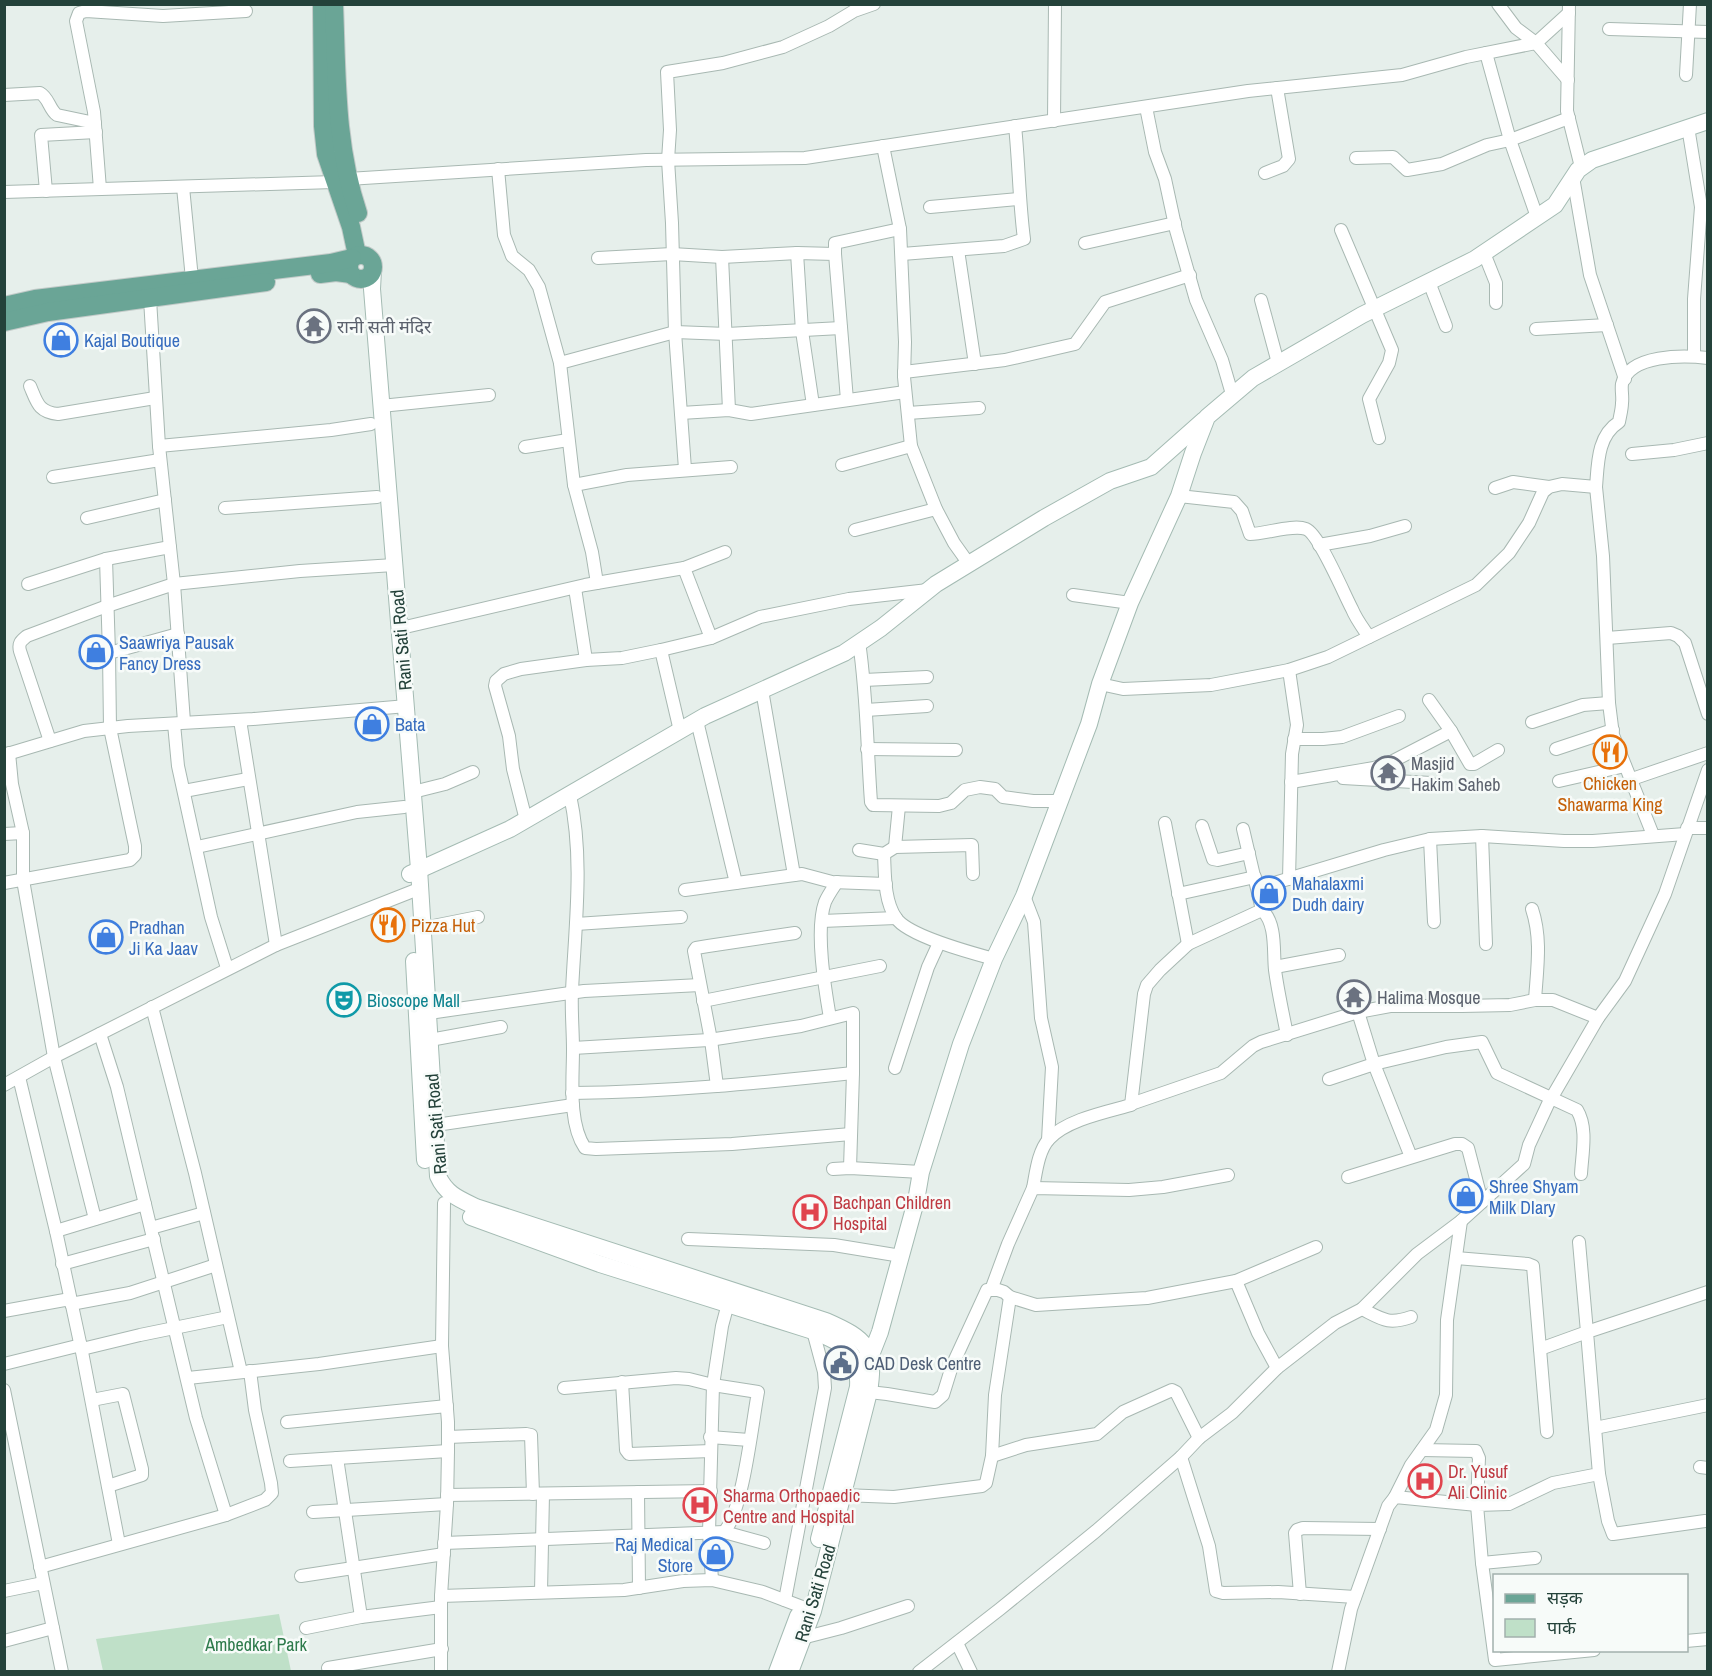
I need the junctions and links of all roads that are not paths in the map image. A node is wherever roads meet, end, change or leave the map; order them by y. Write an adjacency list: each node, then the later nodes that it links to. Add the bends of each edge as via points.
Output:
1 (322, 4): 32 (main road, via 326,154)
2 (334, 4): 32 (main road)
3 (874, 4): 28 (street, via 783,47 723,63 667,72)
4 (1054, 4): 20 (street)
5 (1498, 4): 12 (street, via 1516,28)
6 (1690, 4): 11 (street)
7 (1569, 9): 12 (street); 15 (street)
8 (246, 11): 23 (street, via 163,16 79,13 76,21)
9 (1609, 29): 11 (street)
10 (1707, 32): 11 (street)
11 (1690, 33): 14 (street)
12 (1536, 43): 13 (street); 15 (street)
13 (1485, 53): 16 (street, via 1402,75); 25 (street)
14 (1686, 75)
15 (1568, 80): 19 (street)
16 (1276, 88): 18 (street); 31 (street, via 1288,159 1283,166)
17 (4, 95): 23 (street, via 40,93 57,115)
18 (1146, 107): 20 (street); 40 (street)
19 (1569, 118): 25 (street); 30 (street)
20 (1054, 121): 22 (street)
21 (1707, 121): 24 (street)
22 (1016, 126): 26 (street); 37 (street)
23 (96, 127): 34 (street); 35 (street, via 41,135)
24 (1688, 127): 30 (street, via 1592,160); 43 (street)
25 (1510, 140): 27 (street, via 1414,170 1407,170 1393,157); 39 (street)
26 (884, 146): 28 (street, via 805,158); 41 (street)
27 (1356, 158)
28 (668, 159): 29 (street); 48 (street)
29 (498, 169): 32 (street); 74 (street, via 504,235 513,256 529,270 539,287)
30 (1577, 172): 39 (street, via 1555,205); 65 (street, via 1586,259)
31 (1265, 173)
32 (341, 180): 33 (street); 53 (main road, via 363,227)
33 (183, 187): 34 (street); 55 (street)
34 (100, 189): 35 (street)
35 (46, 191): 36 (street)
36 (4, 192)
37 (1019, 199): 38 (street); 45 (street, via 1024,239 1004,246)
38 (930, 207)
39 (1537, 217): 47 (street)
40 (1175, 223): 44 (street); 54 (street)
41 (900, 229): 49 (street); 51 (street, via 835,243)
42 (1341, 231): 63 (street)
43 (1703, 238): 59 (street)
44 (1085, 243)
45 (958, 250): 49 (street); 76 (street)
46 (797, 253): 50 (street); 51 (street); 69 (street)
47 (1484, 253): 56 (street); 61 (street, via 1496,283)
48 (672, 254): 50 (street); 52 (street); 70 (street)
49 (902, 254): 77 (street)
50 (722, 257): 71 (street)
51 (835, 257): 67 (street)
52 (598, 258)
53 (359, 265): 55 (main road, via 331,262); 58 (main road, via 336,272); 86 (street, Rani Sati Road, via 372,290); 92 (street)
54 (1190, 275): 76 (street, via 1105,302 1075,344); 81 (street)
55 (192, 279): 62 (main road)
56 (1429, 282): 63 (street); 66 (street)
57 (1707, 298): 59 (street)
58 (150, 299): 64 (main road, via 48,312); 83 (street)
59 (1694, 299): 72 (street)
60 (1261, 300): 75 (street)
61 (1496, 303)
62 (4, 306)
63 (1374, 309): 75 (street); 93 (street, via 1392,350 1369,399)
64 (4, 322)
65 (1606, 325): 68 (street); 78 (street)
66 (1446, 326)
67 (841, 328): 69 (street); 84 (street)
68 (1536, 329)
69 (802, 331): 71 (street); 85 (street)
70 (675, 332): 71 (street); 74 (street); 89 (street)
71 (727, 334): 88 (street)
72 (1694, 356): 73 (street); 78 (street, via 1652,360 1633,369)
73 (1707, 358)
74 (560, 363): 94 (street)
75 (1278, 363): 81 (street)
76 (975, 364): 77 (street)
77 (904, 372): 80 (street)
78 (1625, 379): 107 (street, via 1618,422 1600,447)
79 (30, 386): 83 (street, via 44,412 58,414)
80 (905, 392): 84 (street); 90 (street)
81 (1232, 394): 91 (street)
82 (489, 395): 86 (street)
83 (155, 398): 96 (street)
84 (847, 400): 85 (street)
85 (813, 405): 88 (street, via 751,414)
86 (381, 406): 122 (street, Rani Sati Road)
87 (979, 408): 90 (street)
88 (729, 410): 89 (street)
89 (681, 413): 103 (street)
90 (908, 413): 97 (street)
91 (1207, 417): 109 (street); 121 (street, via 1151,467 1110,481)
92 (371, 424): 96 (street); 110 (street)
93 (1379, 438)
94 (568, 440): 98 (street); 105 (street)
95 (1707, 443): 99 (street)
96 (159, 446): 100 (street)
97 (912, 446): 101 (street); 113 (street)
98 (525, 447)
99 (1632, 454)
100 (160, 460): 104 (street); 111 (street)
101 (842, 465)
102 (731, 466): 103 (street)
103 (685, 469): 105 (street)
104 (53, 477)
105 (574, 485): 124 (street)
106 (1549, 487): 107 (street); 108 (street, via 1513,482); 134 (street, via 1509,553 1476,585)
107 (1596, 487): 136 (street)
108 (1495, 488)
109 (1179, 496): 117 (street, via 1234,502 1242,511 1250,534 1298,527 1308,529); 130 (street)
110 (377, 497): 112 (street); 122 (street)
111 (165, 500): 114 (street); 118 (street)
112 (225, 508)
113 (936, 508): 116 (street); 121 (street)
114 (87, 518)
115 (1405, 525): 117 (street)
116 (855, 530)
117 (1319, 546): 134 (street)
118 (170, 547): 120 (street); 126 (street)
119 (725, 552): 123 (street)
120 (106, 559): 125 (street); 131 (street)
121 (969, 564): 128 (street)
122 (388, 566): 126 (street); 132 (street, Rani Sati Road); 149 (street)
123 (684, 568): 124 (street); 135 (street)
124 (597, 583): 127 (street)
125 (28, 584)
126 (174, 584): 131 (street); 133 (street)
127 (575, 588): 132 (street); 140 (street)
128 (929, 590): 135 (street, via 760,617); 137 (street)
129 (1072, 595): 130 (street)
130 (1130, 603): 144 (street)
131 (107, 606): 139 (street); 162 (street, via 27,636 19,646)
132 (401, 628): 149 (street, Rani Sati Road)
133 (178, 634): 139 (street); 156 (street)
134 (1369, 637): 141 (street)
135 (711, 638): 138 (street)
136 (1607, 638): 147 (street); 151 (street, via 1671,633 1678,636 1685,643)
137 (859, 642): 143 (street); 145 (street)
138 (661, 650): 140 (street); 159 (street)
139 (110, 652): 157 (street)
140 (586, 660): 184 (street, via 521,669 496,681)
141 (1289, 670): 144 (street, via 1211,685 1123,689); 161 (street, via 1297,720)
142 (927, 677): 143 (street)
143 (864, 680): 150 (street)
144 (1100, 684): 181 (street)
145 (762, 690): 154 (street); 202 (street)
146 (1429, 700): 160 (street)
147 (1609, 703): 155 (street, via 1583,705); 158 (street)
148 (927, 706): 150 (street)
149 (401, 707): 153 (street); 179 (street, Rani Sati Road); 183 (street)
150 (866, 710): 163 (street)
151 (1707, 714)
152 (1399, 716): 161 (street, via 1342,737)
153 (240, 720): 156 (street); 173 (street)
154 (697, 721): 159 (street); 207 (street)
155 (1532, 722)
156 (179, 723): 157 (street); 178 (street, via 178,766)
157 (110, 728): 162 (street); 204 (street, via 135,855 130,860)
158 (1613, 730): 164 (street); 169 (street)
159 (680, 731): 180 (street)
160 (1451, 731): 166 (street, via 1472,765); 172 (street, via 1386,764)
161 (1294, 739): 176 (street)
162 (50, 741): 168 (street)
163 (867, 749): 165 (street); 182 (street, via 871,802)
164 (1556, 749)
165 (956, 750)
166 (1498, 750)
167 (1707, 753): 174 (street)
168 (7, 754): 190 (street)
169 (1625, 766): 174 (street); 175 (street)
170 (1707, 770): 189 (street)
171 (473, 772): 179 (street)
172 (1330, 777): 176 (street); 177 (street)
173 (248, 778): 178 (street); 192 (street)
174 (1632, 779): 193 (street)
175 (1559, 780)
176 (1291, 782): 203 (street)
177 (1431, 783)
178 (184, 791): 196 (street)
179 (413, 792): 200 (street, Rani Sati Road)
180 (570, 795): 184 (street); 221 (street, via 576,824)
181 (1059, 801): 182 (street, via 1003,797 995,789 980,787 965,790 951,803 939,806); 213 (street)
182 (899, 806): 198 (street)
183 (404, 807): 192 (street, via 357,812); 200 (street)
184 (526, 820): 200 (street)
185 (1165, 823): 212 (street)
186 (1202, 826): 199 (street, via 1213,859)
187 (1707, 828): 189 (street)
188 (1243, 829): 199 (street)
189 (1686, 831): 193 (street); 242 (street, via 1665,894 1625,981)
190 (23, 833): 191 (street); 204 (street)
191 (4, 834)
192 (257, 835): 196 (street); 227 (street)
193 (1653, 835): 194 (street, via 1574,841)
194 (1482, 836): 195 (street); 226 (street)
195 (1430, 839): 203 (street); 220 (street)
196 (196, 847): 232 (street)
197 (859, 850): 198 (street)
198 (890, 851): 201 (street, via 972,844); 209 (street)
199 (1249, 853): 208 (street)
200 (414, 872): 210 (street)
201 (973, 874)
202 (794, 875): 205 (street); 207 (street)
203 (1289, 879): 208 (street)
204 (23, 880): 206 (street); 249 (street)
205 (837, 882): 209 (street); 219 (street, via 825,901)
206 (4, 883)
207 (736, 883): 211 (street)
208 (1257, 883): 212 (street); 215 (street)
209 (885, 884): 218 (street)
210 (415, 890): 222 (street, Rani Sati Road); 227 (street); 260 (street)
211 (685, 890)
212 (1178, 894): 225 (street)
213 (1024, 896): 229 (street); 262 (street, via 1034,922 1041,1018 1052,1067)
214 (1532, 909): 236 (street, via 1539,944)
215 (1262, 910): 225 (street); 231 (street, via 1267,915 1274,944)
216 (478, 917): 222 (street)
217 (681, 917): 221 (street)
218 (896, 918): 219 (street); 224 (street)
219 (822, 921): 233 (street)
220 (1434, 922)
221 (576, 924): 235 (street)
222 (423, 928): 240 (street, Rani Sati Road)
223 (795, 933): 234 (street, via 696,948 693,954)
224 (939, 943): 229 (street); 251 (street)
225 (1188, 944): 259 (street, via 1160,969 1144,994)
226 (1486, 944)
227 (276, 945): 232 (street)
228 (1339, 955): 231 (street)
229 (994, 959): 266 (street, via 961,1044)
230 (880, 966): 233 (street)
231 (1275, 967): 245 (street)
232 (227, 968): 238 (street)
233 (823, 977): 237 (street); 241 (street)
234 (700, 985): 235 (street); 237 (street)
235 (572, 993): 240 (street); 248 (street)
236 (1535, 1000): 239 (street, via 1510,1005 1390,1006); 242 (street, via 1553,1000)
237 (703, 1001): 247 (street)
238 (152, 1007): 244 (street); 274 (street)
239 (1358, 1012): 245 (street); 250 (street)
240 (429, 1013): 246 (street, Rani Sati Road)
241 (830, 1018): 247 (street); 252 (street, via 853,1013)
242 (1598, 1018): 257 (street)
243 (501, 1027): 246 (street)
244 (100, 1034): 249 (street); 273 (street)
245 (1287, 1035): 259 (street, via 1253,1046 1208,1079)
246 (430, 1040): 260 (street, Rani Sati Road)
247 (711, 1040): 248 (street); 256 (street)
248 (573, 1048): 258 (street)
249 (54, 1057): 253 (street); 276 (street)
250 (1374, 1064): 254 (street); 257 (street, via 1482,1042 1497,1073); 263 (street)
251 (895, 1068)
252 (853, 1072): 256 (street); 261 (street)
253 (19, 1077): 255 (street); 278 (street)
254 (1329, 1079)
255 (4, 1085)
256 (717, 1086): 258 (street)
257 (1551, 1098): 267 (street, via 1577,1110 1581,1117); 271 (street, via 1524,1164)
258 (573, 1099): 260 (street); 261 (street, via 579,1138 585,1148 732,1144)
259 (1131, 1104): 262 (street, via 1065,1126)
260 (428, 1127): 272 (street, via 428,1179); 275 (street, Rani Sati Road, via 442,1187)
261 (850, 1134): 264 (street)
262 (1048, 1140): 270 (street)
263 (1411, 1157): 269 (street); 271 (street, via 1462,1144 1468,1148)
264 (850, 1168): 265 (street); 266 (street)
265 (833, 1169)
266 (921, 1172): 283 (street)
267 (1581, 1174)
268 (1228, 1175): 270 (street, via 1129,1190)
269 (1348, 1177)
270 (1033, 1188): 289 (street)
271 (1482, 1202): 277 (street)
272 (444, 1203): 275 (street); 301 (street)
273 (145, 1204): 276 (street); 279 (street)
274 (204, 1212): 279 (street); 286 (street)
275 (474, 1212): 291 (street, via 600,1264)
276 (95, 1219): 278 (street)
277 (1461, 1221): 284 (street); 294 (street, via 1417,1254)
278 (56, 1231): 285 (street)
279 (153, 1233): 285 (street); 287 (street)
280 (688, 1239): 283 (street, via 834,1245)
281 (1579, 1242): 300 (street)
282 (1316, 1247): 288 (street)
283 (901, 1256): 304 (street, via 882,1325)
284 (1456, 1258): 303 (street, via 1533,1266); 324 (street, via 1447,1320 1446,1395 1436,1430)
285 (62, 1264): 293 (street)
286 (216, 1264): 287 (street); 296 (street)
287 (164, 1281): 293 (street, via 130,1293); 298 (street)
288 (1236, 1281): 292 (street, via 1118,1300 1036,1305); 306 (street)
289 (992, 1290): 292 (street); 313 (street, via 987,1290 943,1395 935,1402)
290 (1707, 1292): 300 (street)
291 (730, 1297): 299 (street); 304 (street, via 843,1329 862,1341); 310 (street)
292 (1010, 1297): 327 (street, via 995,1395)
293 (70, 1302): 295 (street); 302 (street)
294 (1362, 1309): 297 (street, via 1389,1322); 306 (street, via 1335,1323)
295 (4, 1311)
296 (228, 1317): 298 (street); 307 (street)
297 (1411, 1317)
298 (176, 1327): 302 (street); 308 (street)
299 (813, 1331): 304 (street); 364 (street, via 825,1388)
300 (1587, 1332): 303 (street); 318 (street)
301 (442, 1346): 307 (street); 316 (street)
302 (81, 1347): 305 (street); 314 (street)
303 (1540, 1349): 319 (street)
304 (864, 1359): 313 (street, Rani Sati Road, via 873,1370); 367 (street)
305 (4, 1364)
306 (1277, 1368): 322 (street, via 1232,1413)
307 (245, 1372): 308 (street); 342 (street, via 272,1493 265,1500)
308 (188, 1378): 342 (street)
309 (622, 1382): 310 (street, via 676,1378); 311 (street); 326 (street, via 629,1454)
310 (712, 1385): 321 (street); 323 (street, via 758,1392)
311 (564, 1388)
312 (4, 1390): 354 (street)
313 (869, 1392): 336 (street, Rani Sati Road)
314 (92, 1400): 332 (street); 332 (street, via 123,1394 142,1468 142,1475 137,1478)
315 (1707, 1404): 318 (street)
316 (447, 1406): 317 (street); 320 (street)
317 (287, 1422)
318 (1595, 1428): 331 (street)
319 (1547, 1432)
320 (448, 1437): 325 (street); 335 (street, via 531,1435)
321 (711, 1437): 323 (street); 326 (street)
322 (1199, 1438): 327 (street, via 1172,1390 1123,1412 1097,1434 1026,1445); 328 (street)
323 (749, 1440): 345 (street, via 738,1499 731,1524)
324 (1422, 1450): 337 (street); 339 (street, via 1476,1451)
325 (448, 1451): 329 (street); 338 (street)
326 (711, 1451): 333 (street)
327 (992, 1456): 336 (street, via 988,1479 982,1486 894,1497)
328 (1180, 1457): 362 (street, via 1209,1546 1216,1590); 375 (street)
329 (337, 1458): 330 (street); 340 (street)
330 (290, 1461)
331 (1599, 1474): 339 (street, via 1553,1483 1509,1504); 343 (street, via 1613,1534)
332 (108, 1486): 350 (street)
333 (711, 1491): 334 (street); 346 (street)
334 (638, 1492): 335 (street); 347 (street)
335 (538, 1494): 338 (street); 348 (street)
336 (843, 1495): 367 (street, Rani Sati Road)
337 (1395, 1497): 339 (street); 344 (street)
338 (447, 1499): 340 (street); 351 (street)
339 (1477, 1505): 353 (street)
340 (344, 1510): 341 (street); 355 (street)
341 (313, 1512)
342 (226, 1515): 350 (street)
343 (1706, 1521)
344 (1380, 1529): 362 (street, via 1297,1530); 363 (street)
345 (724, 1532): 346 (street); 349 (street)
346 (709, 1533): 347 (street); 357 (street)
347 (638, 1536): 348 (street); 359 (street)
348 (541, 1540): 351 (street); 361 (street)
349 (764, 1543)
350 (119, 1544): 354 (street)
351 (444, 1548): 355 (street); 365 (street)
352 (1536, 1558): 353 (street)
353 (1482, 1563): 376 (street)
354 (40, 1567): 358 (street)
355 (353, 1567): 356 (street); 368 (street)
356 (301, 1576)
357 (712, 1580): 359 (street); 364 (street)
358 (43, 1583): 360 (street); 369 (street)
359 (639, 1588): 361 (street)
360 (4, 1591)
361 (540, 1592): 365 (street)
362 (1300, 1594): 363 (street)
363 (1355, 1597): 388 (street)
364 (785, 1600): 367 (street)
365 (441, 1602): 368 (street); 377 (street)
366 (908, 1606): 371 (street)
367 (807, 1608): 371 (street, Rani Sati Road); 384 (street)
368 (361, 1617): 370 (street)
369 (53, 1628): 373 (street); 382 (street)
370 (306, 1628)
371 (802, 1638): 385 (street, Rani Sati Road)
372 (1707, 1639): 374 (street)
373 (4, 1641)
374 (1688, 1641)
375 (957, 1643): 386 (street); 387 (street)
376 (1493, 1644)
377 (442, 1649): 379 (street); 383 (street)
378 (1582, 1652): 380 (street)
379 (370, 1666): 381 (street)
380 (1496, 1666)
381 (328, 1668)
382 (62, 1671)
383 (441, 1671)
384 (777, 1671)
385 (790, 1671)
386 (919, 1671)
387 (971, 1671)
388 (1338, 1671)

